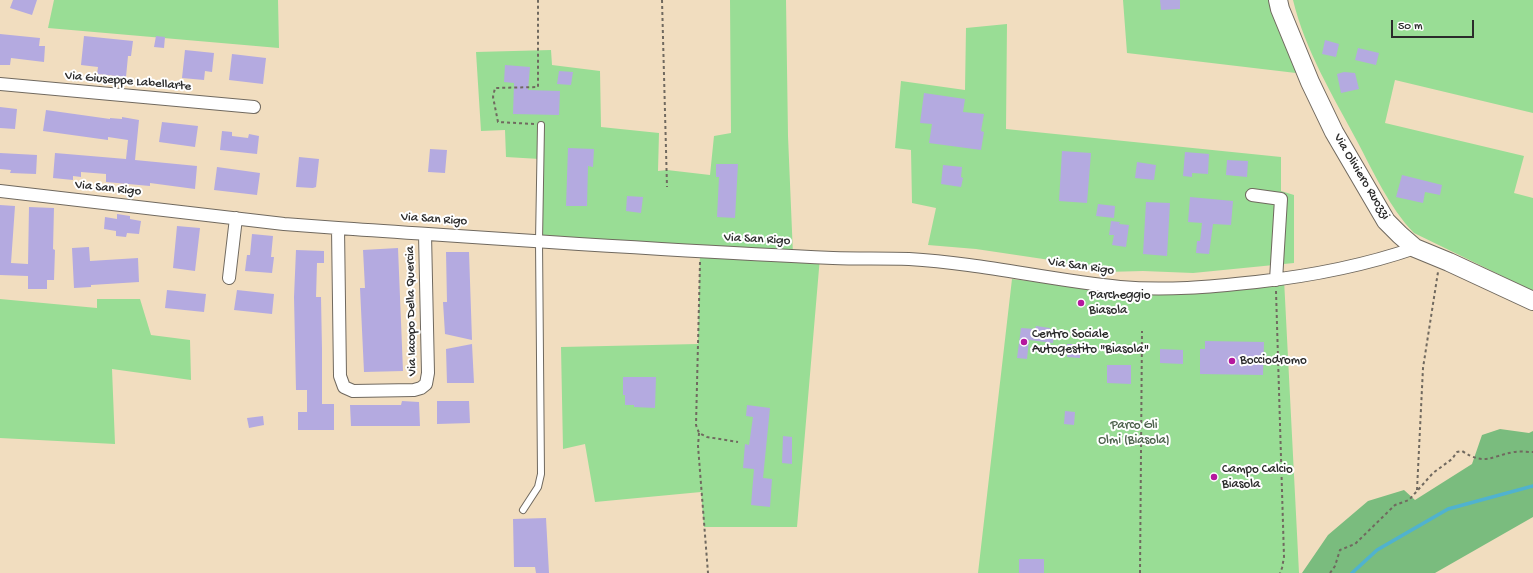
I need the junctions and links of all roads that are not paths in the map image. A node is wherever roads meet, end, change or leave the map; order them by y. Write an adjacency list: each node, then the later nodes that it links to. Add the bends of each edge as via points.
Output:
1 (1278, 0): 11 (street, Via Oliviero Ruozzi, via 1310,82 1334,132 1386,221)
2 (0, 84): 3 (street, Via Giuseppe Labellarte)
3 (254, 107)
4 (541, 125): 10 (lane)
5 (0, 191): 7 (street, Via San Rigo)
6 (1252, 195): 13 (street, via 1281,199)
7 (236, 218): 8 (street, Via San Rigo); 12 (street)
8 (338, 228): 9 (street, Via San Rigo); 9 (street, Via Iacopo Della Quercia, via 340,376 344,387 353,391 414,390 426,384 428,373)
9 (425, 234): 10 (street, Via San Rigo)
10 (539, 241): 13 (street, Via San Rigo, via 834,258 924,260 1086,283 1157,289); 15 (lane, via 541,474 538,487)
11 (1415, 248): 13 (street, Via San Rigo, via 1358,265); 14 (street, Via Oliviero Ruozzi)
12 (229, 278)
13 (1276, 280)
14 (1533, 301)
15 (523, 510)

